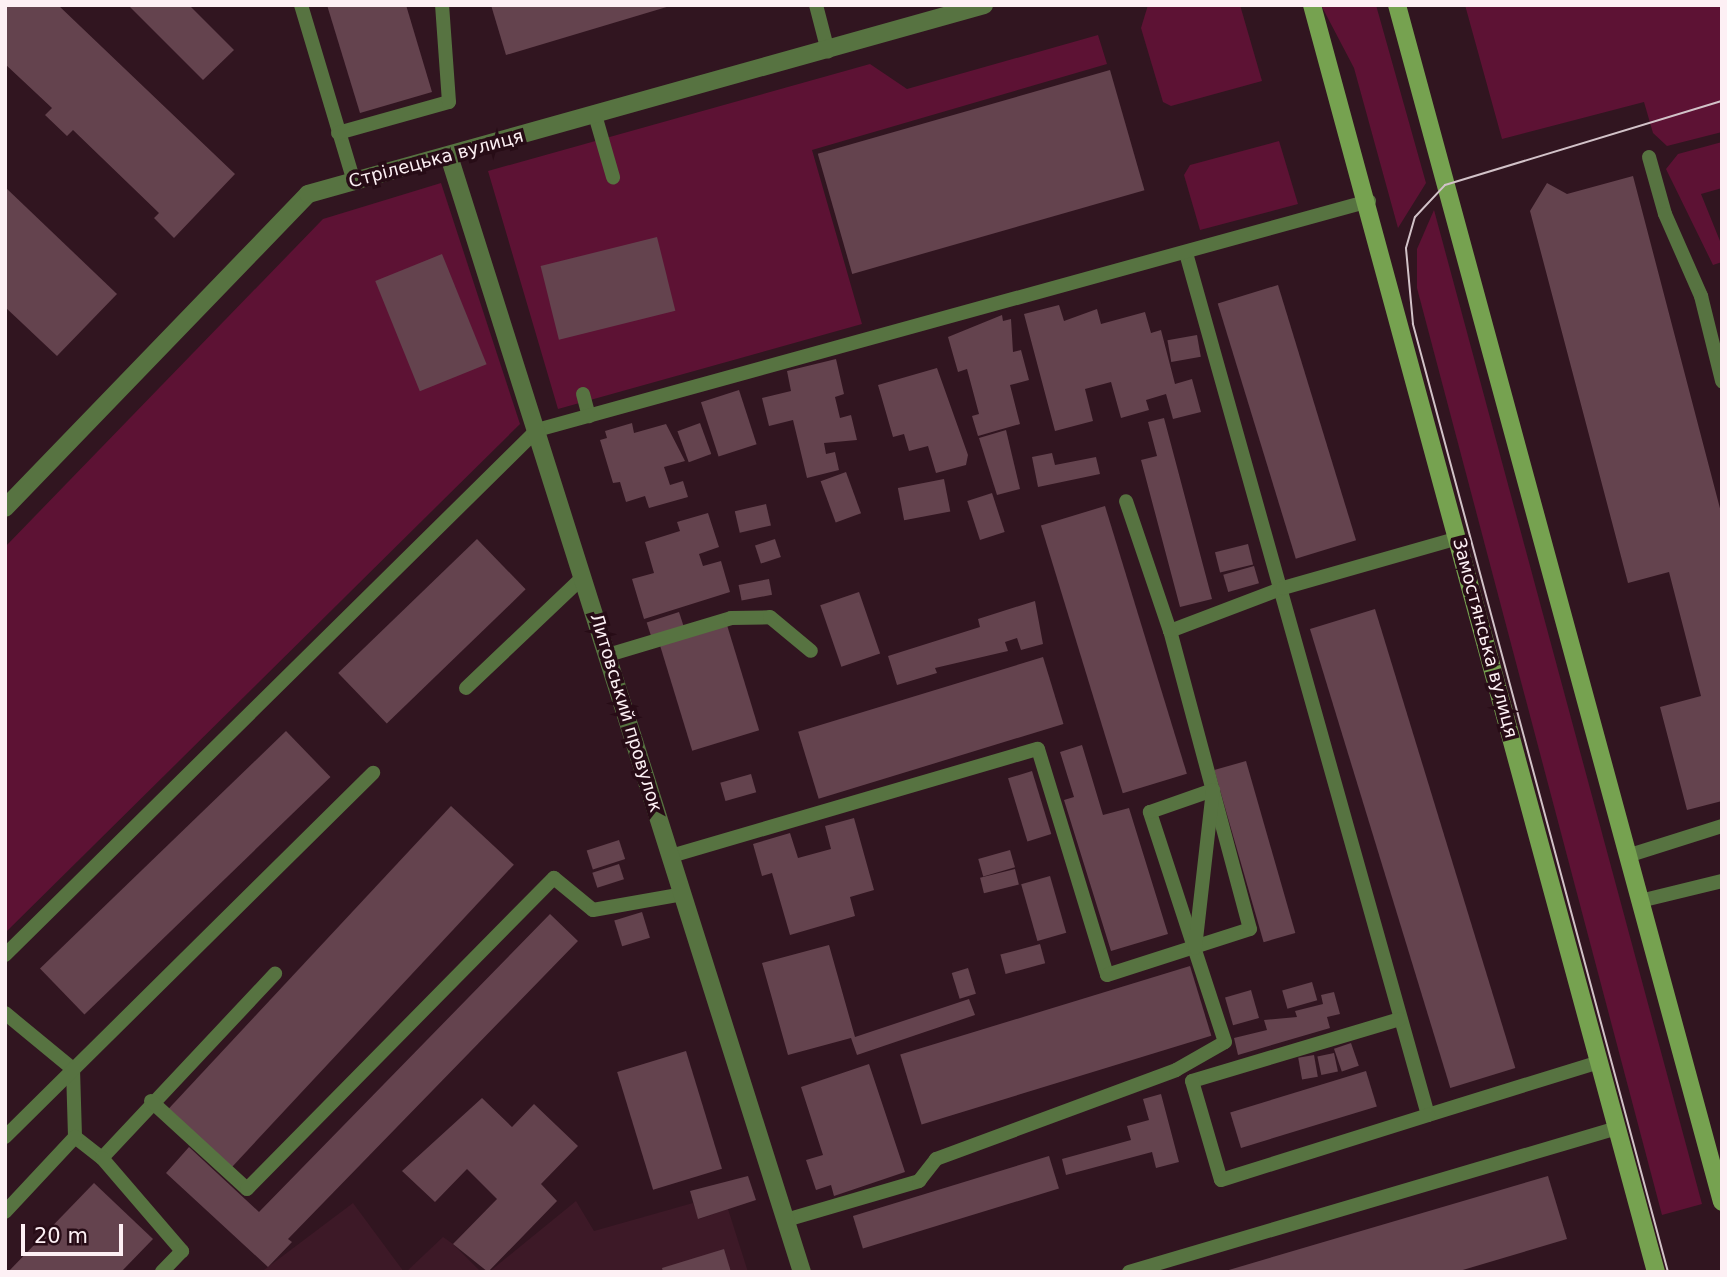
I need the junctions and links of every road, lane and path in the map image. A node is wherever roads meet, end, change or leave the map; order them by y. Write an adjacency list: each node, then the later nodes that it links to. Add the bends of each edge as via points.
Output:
1 (300, 5): 9 (lane)
2 (442, 5): 9 (lane, via 449,102)
3 (816, 5): 7 (lane)
4 (984, 5): 7 (street, Стрілецька вулиця)
5 (1312, 5): 14 (main road, Замостянська вулиця)
6 (1396, 5): 33 (main road)
7 (828, 51): 8 (street, Стрілецька вулиця)
8 (595, 115): 10 (street, Стрілецька вулиця); 12 (lane)
9 (338, 133): 13 (lane)
10 (449, 156): 13 (street, Стрілецька вулиця); 19 (street, Литовський провулок)
11 (1648, 157): 16 (lane, via 1665,214 1701,296)
12 (613, 177)
13 (354, 182): 21 (street, Стрілецька вулиця, via 308,194)
14 (1369, 201): 15 (lane); 22 (main road, Замостянська вулиця)
15 (1186, 253): 18 (lane); 24 (lane)
16 (1722, 382)
17 (583, 394): 18 (lane)
18 (589, 416): 19 (lane)
19 (537, 430): 23 (street, Литовський провулок); 38 (lane)
20 (1126, 501): 25 (lane)
21 (5, 508)
22 (1458, 537): 24 (lane); 42 (main road, Замостянська вулиця)
23 (583, 577): 27 (street, Литовський провулок); 28 (lane)
24 (1283, 588): 25 (lane); 41 (lane)
25 (1170, 631): 30 (lane)
26 (811, 651): 27 (lane, via 770,617 731,618)
27 (608, 655): 32 (street, Литовський провулок)
28 (466, 688)
29 (373, 774): 43 (lane)
30 (1213, 790): 37 (lane); 37 (lane, via 1250,929); 37 (lane, via 1150,811)
31 (1722, 826): 33 (lane)
32 (671, 856): 35 (street, Литовський провулок); 37 (lane, via 1038,749 1107,975)
33 (1627, 856): 36 (main road)
34 (1722, 881): 36 (lane)
35 (683, 894): 46 (lane, via 593,910 554,878 247,1189); 54 (street, Литовський провулок)
36 (1640, 901): 52 (main road)
37 (1195, 948): 44 (lane, via 1225,1042)
38 (5, 955)
39 (275, 974): 46 (lane)
40 (5, 1013): 43 (lane)
41 (1400, 1019): 45 (lane); 47 (lane)
42 (1599, 1062): 47 (lane); 48 (main road, Замостянська вулиця)
43 (73, 1069): 49 (lane); 50 (lane)
44 (1176, 1070): 45 (lane); 54 (lane, via 936,1159 919,1181)
45 (1192, 1081): 47 (lane, via 1221,1180)
46 (151, 1101): 51 (lane)
47 (1429, 1115)
48 (1617, 1128): 57 (lane); 58 (main road, Замостянська вулиця)
49 (5, 1137)
50 (75, 1137): 51 (lane); 53 (lane)
51 (102, 1158): 55 (lane, via 182,1251)
52 (1722, 1202)
53 (5, 1212)
54 (786, 1220): 56 (street, Литовський провулок)
55 (162, 1272)
56 (802, 1272)
57 (1129, 1272)
58 (1656, 1272)

